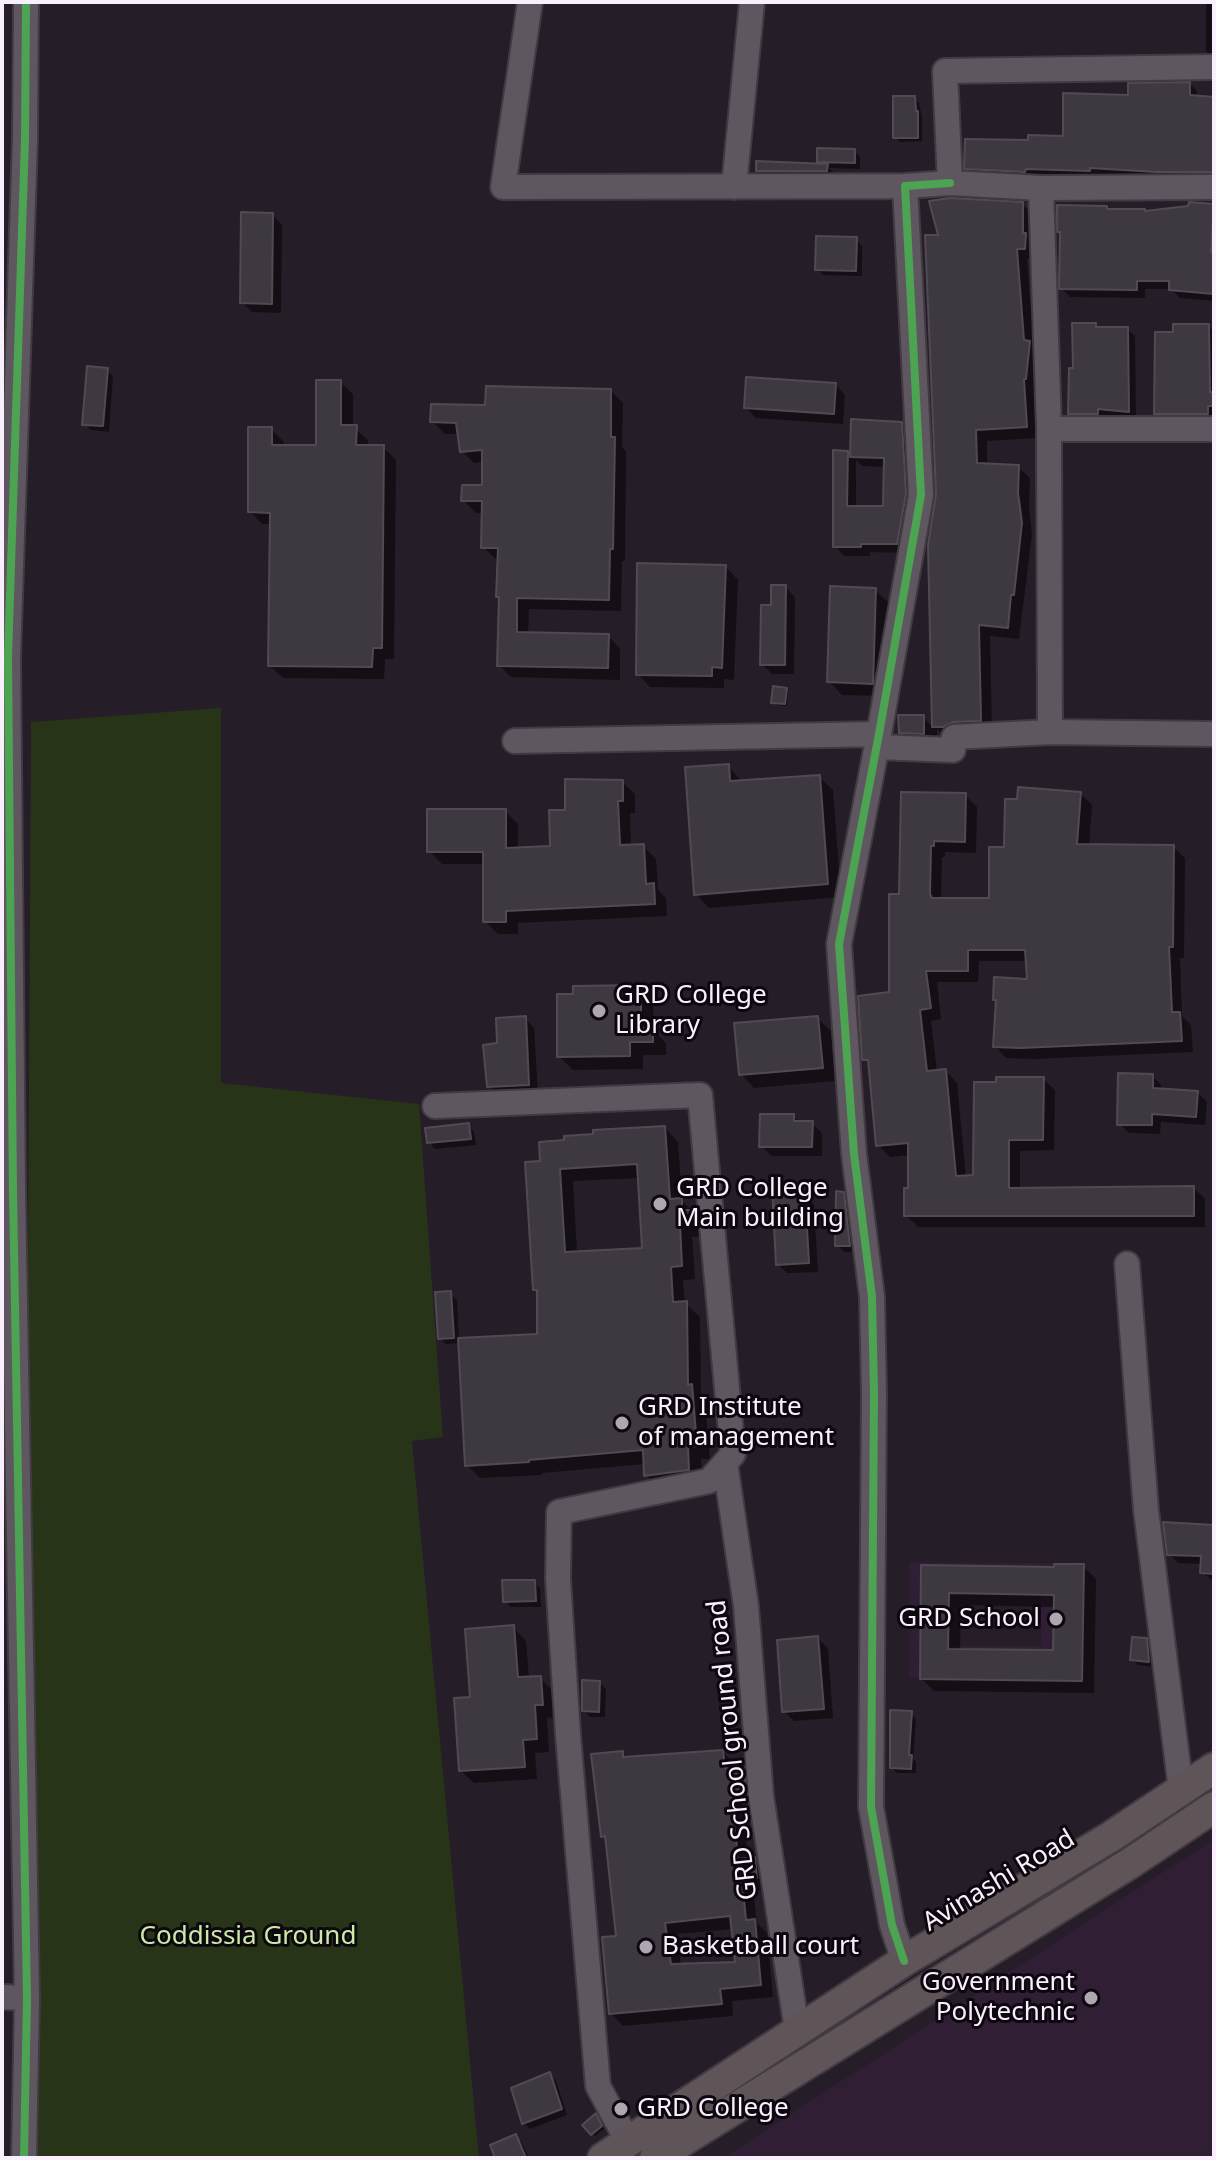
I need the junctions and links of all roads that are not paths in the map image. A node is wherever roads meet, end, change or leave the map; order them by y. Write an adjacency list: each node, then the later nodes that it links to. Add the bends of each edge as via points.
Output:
1 (26, 2): 12 (street)
2 (530, 2): 7 (street, via 503,187)
3 (752, 2): 7 (street)
4 (1214, 67): 5 (street, via 945,71)
5 (950, 183): 6 (street); 9 (street)
6 (905, 186): 7 (street); 15 (street, via 921,495)
7 (734, 187)
8 (1214, 187): 9 (street)
9 (1041, 188): 10 (street)
10 (1049, 429): 11 (street); 13 (street)
11 (1214, 429)
12 (5, 657): 25 (street)
13 (1050, 732): 14 (street); 15 (street, via 954,737 953,750)
14 (1214, 734)
15 (878, 740): 16 (street); 23 (street, via 839,944 854,1154 872,1297 871,1807 892,1925)
16 (515, 741)
17 (435, 1106): 19 (street, GRD School ground road, via 700,1095 733,1454)
18 (1127, 1264): 21 (street, via 1146,1510)
19 (725, 1463): 26 (street, GRD School ground road, via 746,1606 761,1796); 28 (street, via 709,1481 559,1512 565,1688 598,2086)
20 (1214, 1768): 21 (main road, Avinashi Road)
21 (1181, 1790): 23 (main road, Avinashi Road)
22 (1214, 1807): 31 (main road, Avinashi Road)
23 (904, 1961): 26 (main road, Avinashi Road)
24 (2, 1997): 25 (street)
25 (27, 1998): 27 (street)
26 (797, 2030): 28 (main road, Avinashi Road)
27 (13, 2108): 29 (street)
28 (627, 2140): 30 (main road, Avinashi Road)
29 (24, 2158)
30 (603, 2158)
31 (655, 2158)

